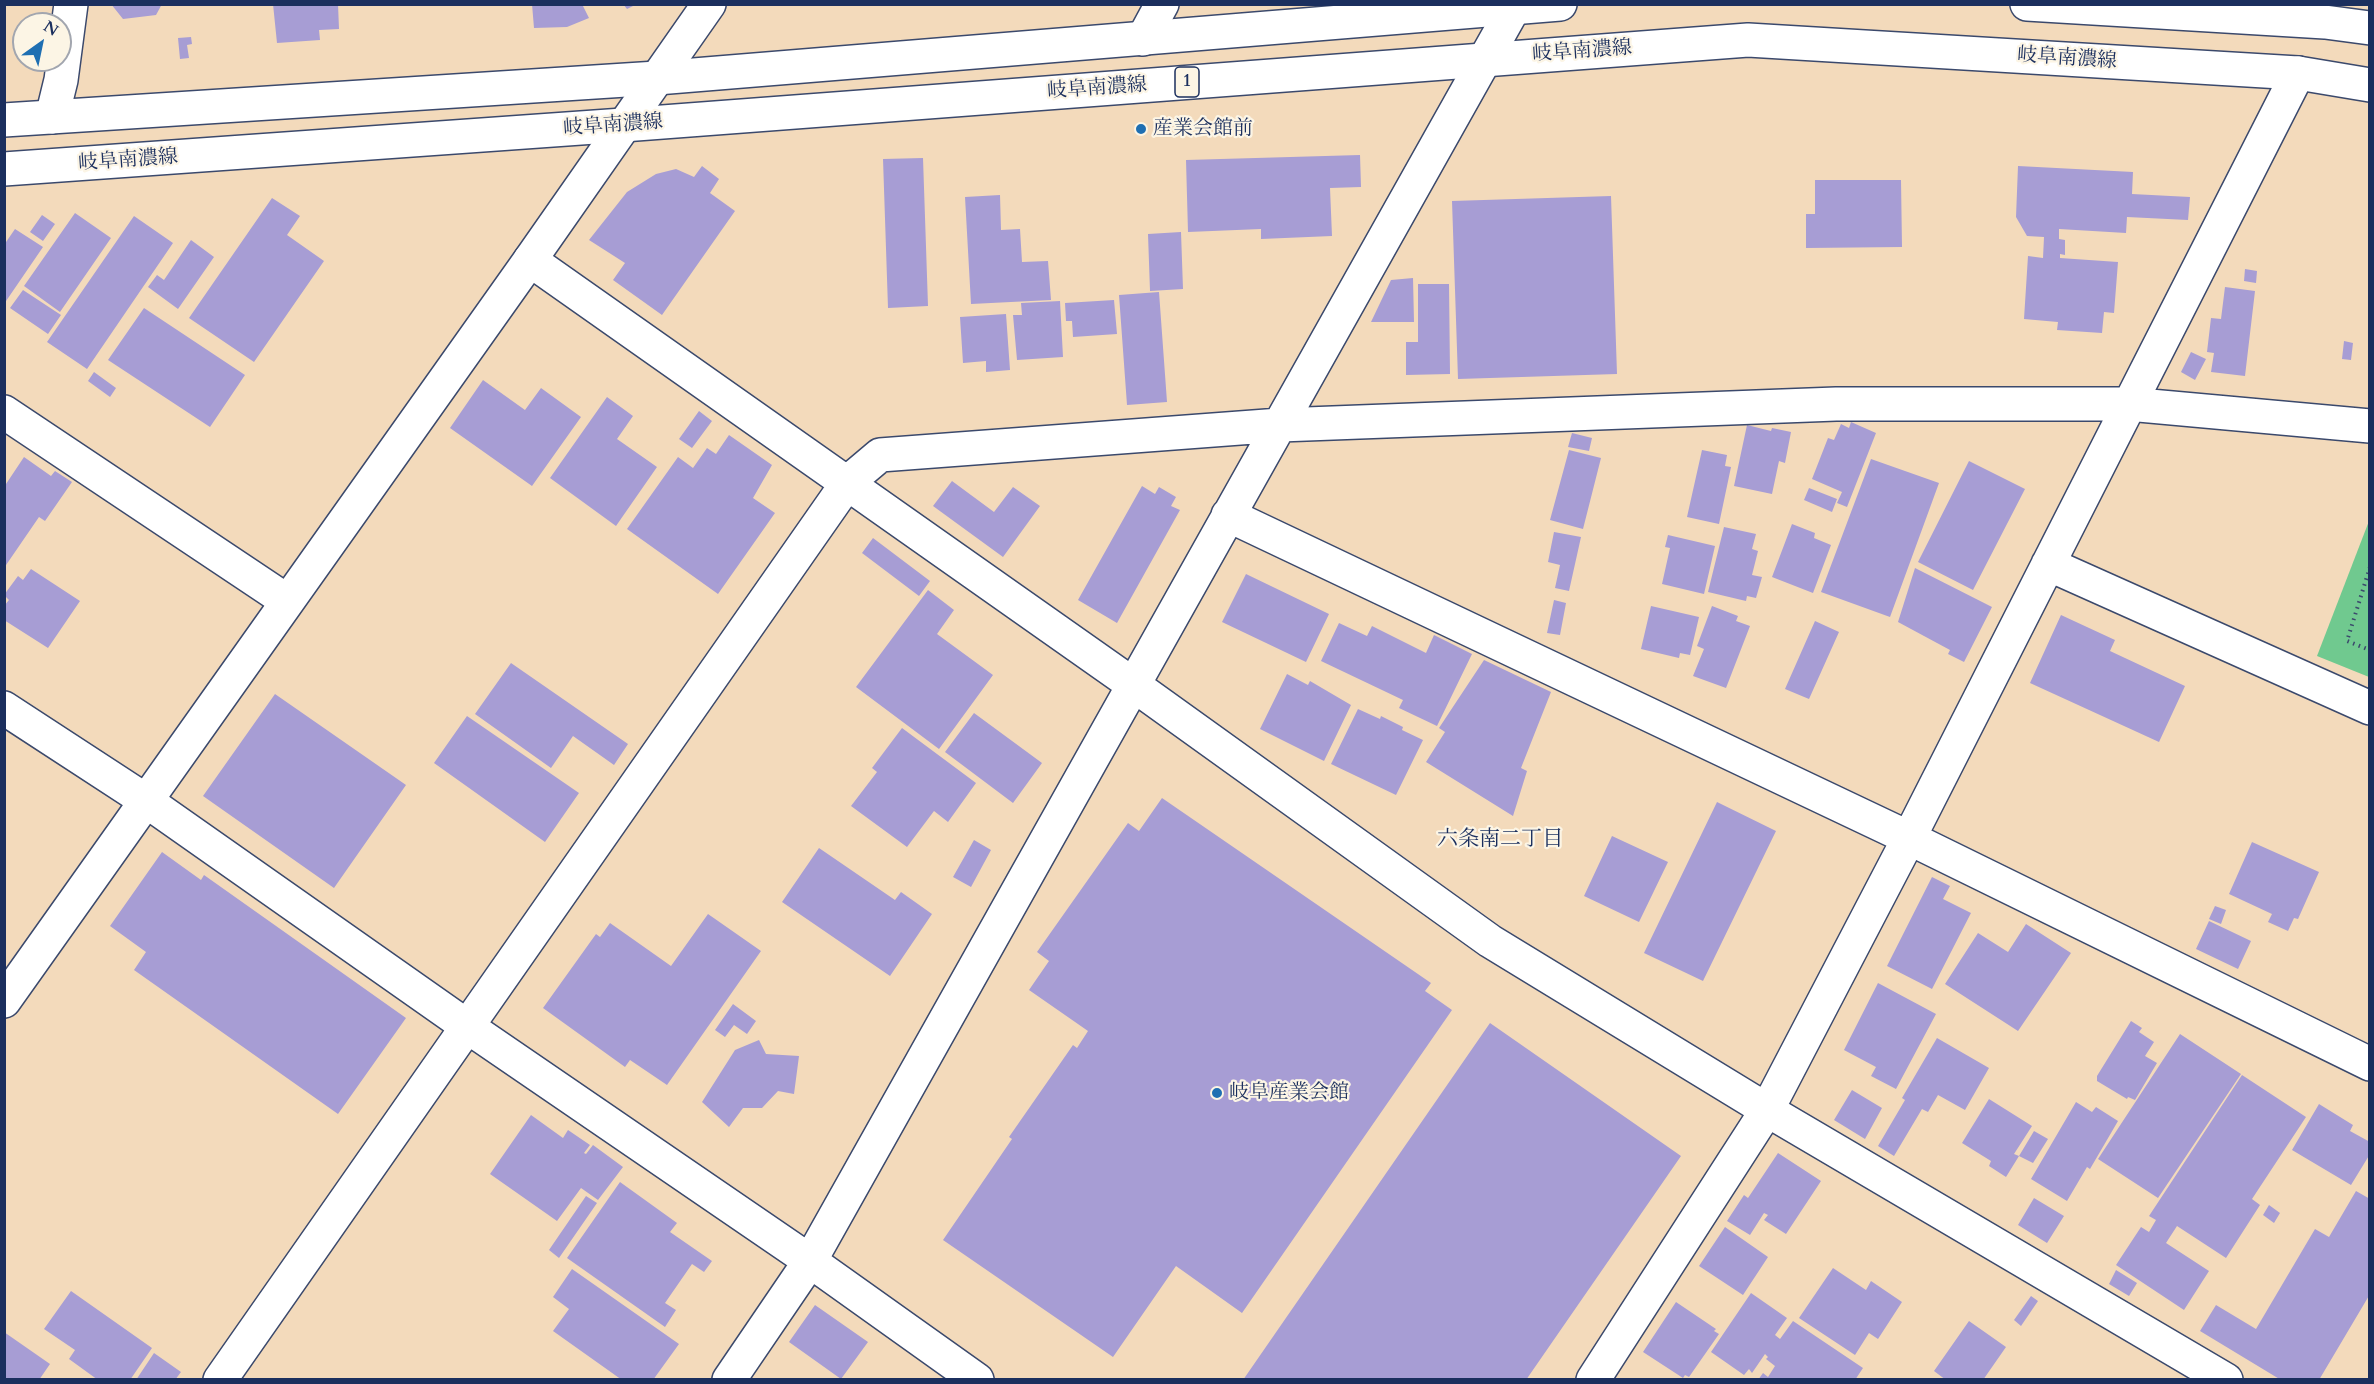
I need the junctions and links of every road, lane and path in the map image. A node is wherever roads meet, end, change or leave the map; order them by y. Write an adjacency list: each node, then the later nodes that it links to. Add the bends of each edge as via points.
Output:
1 (71, 4): 14 (street)
2 (709, 4): 12 (street)
3 (1162, 4): 9 (street)
4 (1560, 4): 6 (street)
5 (2027, 4): 7 (street)
6 (1515, 6): 9 (street); 10 (street)
7 (2329, 13): 8 (street)
8 (2370, 28)
9 (1143, 39): 12 (street)
10 (1484, 60): 11 (street, 岐阜南濃線 / 1, via 1748,40); 16 (street, 岐阜南濃線 / 1); 21 (street)
11 (2298, 74): 13 (street, 岐阜南濃線 / 1); 19 (street)
12 (657, 78): 14 (street); 16 (street)
13 (2370, 84)
14 (52, 117): 15 (street)
15 (4, 120)
16 (623, 125): 17 (street, 岐阜南濃線 / 1); 18 (street)
17 (4, 169)
18 (530, 260): 23 (street); 28 (street)
19 (2128, 404): 21 (street, via 1836,404); 22 (street); 25 (street)
20 (4, 412): 28 (street)
21 (1280, 425): 23 (street, via 880,455); 24 (street)
22 (2370, 426)
23 (848, 482): 30 (street); 36 (street)
24 (1228, 515): 30 (street); 34 (street)
25 (2048, 564): 32 (street); 34 (street)
26 (2370, 567): 27 (path)
27 (2367, 584): 29 (path, via 2347,641)
28 (287, 601): 33 (street)
29 (2370, 650)
30 (1135, 686): 38 (street, via 1490,941); 39 (street)
31 (4, 708): 33 (street)
32 (2370, 708)
33 (146, 800): 35 (street); 36 (street)
34 (1909, 838): 37 (street); 38 (street)
35 (4, 1001)
36 (468, 1027): 39 (street); 40 (street)
37 (2370, 1064)
38 (1767, 1110): 43 (street); 44 (street)
39 (810, 1261): 41 (street); 42 (street)
40 (220, 1380)
41 (729, 1380)
42 (977, 1380)
43 (1593, 1380)
44 (2226, 1380)

